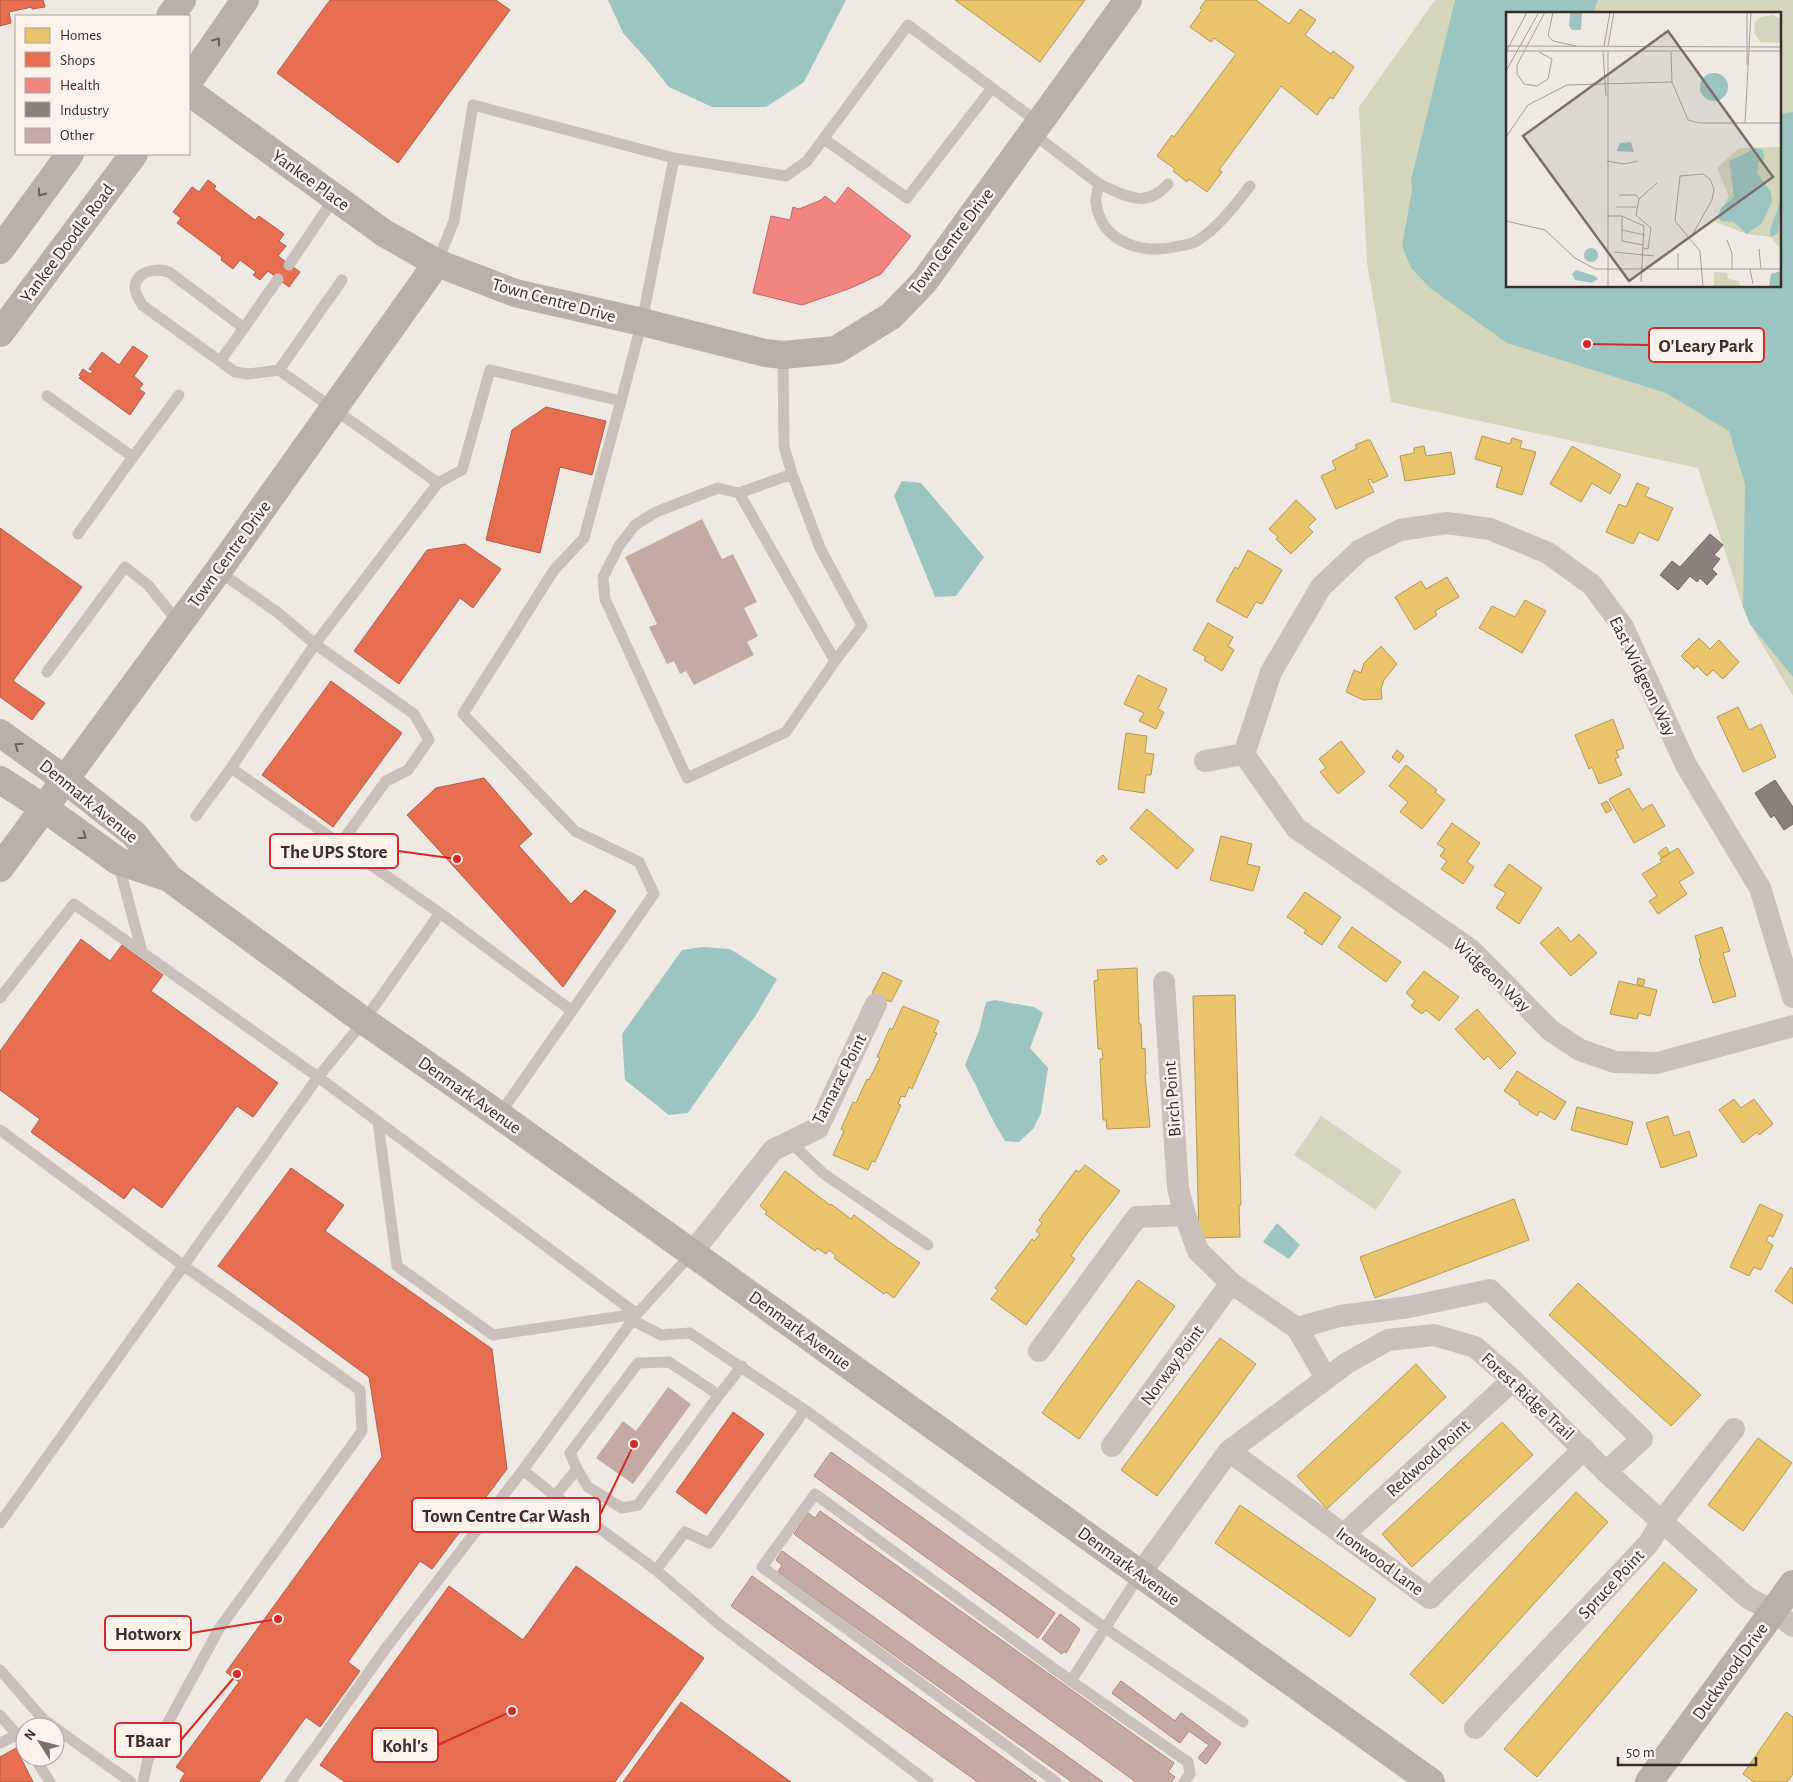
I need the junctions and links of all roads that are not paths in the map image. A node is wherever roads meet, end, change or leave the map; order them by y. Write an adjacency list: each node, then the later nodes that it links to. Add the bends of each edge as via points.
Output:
1 (182, 0): 5 (street)
2 (199, 0): 6 (street)
3 (245, 0): 7 (street, one-way to 3)
4 (1128, 0): 10 (street, Town Centre Drive)
5 (171, 15)
6 (190, 15)
7 (190, 79)
8 (992, 88): 10 (lane); 11 (lane, via 907,198); 11 (lane, via 908,26)
9 (190, 93): 18 (street, Yankee Place)
10 (1036, 128): 15 (lane); 27 (street, Town Centre Drive, via 924,282 891,316 836,350)
11 (824, 139): 14 (lane, via 807,161 786,176)
12 (69, 155): 19 (street, one-way to 19)
13 (133, 155): 26 (street, Yankee Doodle Road)
14 (674, 158): 20 (lane, via 473,105 454,221); 24 (lane)
15 (1099, 184): 16 (lane, via 1132,198 1147,199); 17 (lane, via 1095,202 1102,222 1118,240 1143,250 1166,250 1196,242 1225,216)
16 (1168, 184)
17 (1250, 186)
18 (335, 197): 20 (street, Yankee Place); 21 (lane)
19 (0, 250)
20 (437, 264): 24 (street, Town Centre Drive, via 515,293); 33 (street, Town Centre Drive)
21 (289, 265)
22 (278, 279): 25 (lane)
23 (342, 280): 29 (lane)
24 (642, 322): 27 (street, Town Centre Drive); 32 (lane)
25 (244, 328): 28 (lane); 28 (lane, via 169,272 159,269 140,276 135,286 142,304)
26 (0, 333)
27 (783, 355): 35 (lane, via 784,446)
28 (220, 361): 29 (lane, via 235,372 249,374)
29 (279, 370): 33 (lane)
30 (178, 395): 34 (lane)
31 (47, 396): 34 (lane)
32 (621, 401): 36 (lane, via 490,370 462,470); 62 (lane, via 584,538 554,570 463,714 575,831 639,862 654,894)
33 (333, 408): 36 (lane); 39 (street, Town Centre Drive)
34 (133, 458): 38 (lane)
35 (792, 474): 37 (lane); 42 (lane, via 820,548 862,626)
36 (438, 483): 41 (lane)
37 (739, 493): 42 (lane); 42 (lane, via 718,488 656,512 635,526 618,546 603,578 605,599 687,778 786,732)
38 (78, 534)
39 (218, 571): 40 (street, Town Centre Drive); 41 (lane, via 277,612)
40 (179, 623): 43 (lane, via 148,585 125,567); 48 (street, Town Centre Drive)
41 (315, 644): 47 (lane); 52 (lane, via 414,714 429,740 408,770 386,781)
42 (836, 661)
43 (47, 672)
44 (0, 733): 48 (street, Denmark Avenue, one-way to 44)
45 (1244, 754): 46 (street); 59 (street, East Widgeon Way, via 1271,672 1321,587 1360,550 1400,530 1447,523 1490,530 1548,553 1592,585 1623,627 1686,765 1760,888); 64 (street, Widgeon Way, via 1296,828 1471,950 1550,1030 1580,1050 1615,1062 1657,1064)
46 (1204, 761)
47 (230, 768): 51 (lane); 52 (lane)
48 (64, 779): 50 (street, Town Centre Drive); 55 (street, Denmark Avenue, via 134,834)
49 (0, 780): 50 (street, Denmark Avenue)
50 (44, 808): 53 (street, Denmark Avenue, one-way to 53); 54 (street, Town Centre Drive)
51 (196, 816)
52 (340, 844): 56 (lane)
53 (118, 861): 55 (street, Denmark Avenue); 57 (lane)
54 (0, 868)
55 (169, 878): 63 (street, Denmark Avenue)
56 (440, 913): 62 (lane); 63 (lane)
57 (142, 952): 60 (lane, via 74,904); 65 (lane)
58 (1164, 982): 70 (street, Birch Point, via 1178,1188)
59 (1793, 997)
60 (0, 998)
61 (876, 1004): 69 (street, Tamarac Point, via 818,1128)
62 (572, 1011): 66 (lane)
63 (364, 1021): 65 (lane); 66 (street, Denmark Avenue)
64 (1793, 1026)
65 (318, 1077): 67 (lane); 73 (lane)
66 (499, 1115): 72 (street, Denmark Avenue)
67 (378, 1122): 75 (lane); 75 (lane, via 397,1266 493,1335)
68 (0, 1130): 73 (lane)
69 (790, 1142): 71 (lane, via 824,1174); 72 (street, Tamarac Point, via 773,1150)
70 (1186, 1215): 74 (street, Birch Point, via 1198,1251); 77 (street, via 1137,1217)
71 (928, 1245)
72 (692, 1253): 75 (lane); 95 (street, Denmark Avenue)
73 (184, 1266): 92 (lane); 112 (lane, via 360,1390 362,1431 218,1629 148,1759)
74 (1231, 1283): 76 (street, Birch Point); 84 (street, Norway Point)
75 (634, 1317): 78 (lane, via 661,1336 690,1333); 88 (lane)
76 (1297, 1328): 79 (street, Birch Point); 89 (street, via 1340,1316 1409,1307 1490,1290 1642,1439)
77 (1039, 1351)
78 (742, 1366): 81 (lane); 82 (lane)
79 (1326, 1378): 80 (street, Forest Ridge Trail, via 1388,1340 1434,1336 1475,1347); 86 (street, Forest Ridge Trail)
80 (1513, 1380): 85 (street, Forest Ridge Trail); 93 (street, Redwood Point)
81 (719, 1395): 87 (lane, via 638,1505 622,1508 588,1487); 87 (lane, via 669,1362 638,1363 570,1453)
82 (806, 1410): 94 (lane, via 709,1543 684,1532); 98 (lane)
83 (1734, 1429): 91 (street, Spruce Point)
84 (1112, 1446)
85 (1584, 1449): 89 (street, Forest Ridge Trail); 93 (street, Ironwood Lane, via 1430,1598)
86 (1229, 1451): 93 (street, Ironwood Lane); 95 (street, Forest Ridge Trail)
87 (577, 1469): 90 (lane)
88 (523, 1470): 90 (lane); 113 (lane, via 386,1648)
89 (1606, 1472): 91 (street, Forest Ridge Trail)
90 (555, 1496): 94 (lane)
91 (1662, 1521): 97 (street, Forest Ridge Trail, via 1748,1598); 104 (street, Spruce Point, via 1649,1543)
92 (0, 1523)
93 (1343, 1535)
94 (656, 1570): 114 (lane, via 719,1624)
95 (1140, 1574): 98 (lane); 117 (street, Denmark Avenue)
96 (1793, 1584): 97 (street, Duckwood Drive)
97 (1783, 1619): 118 (street, Duckwood Drive)
98 (1105, 1628): 100 (lane); 103 (lane)
99 (0, 1670): 102 (lane)
100 (1071, 1681): 115 (lane, via 815,1494 762,1567); 116 (lane, via 1188,1762 1190,1774)
101 (0, 1715): 105 (lane)
102 (41, 1717)
103 (1243, 1722)
104 (1475, 1728)
105 (15, 1729)
106 (65, 1735): 111 (lane)
107 (15, 1739): 108 (lane)
108 (0, 1743)
109 (40, 1767): 110 (lane)
110 (50, 1782)
111 (131, 1782)
112 (143, 1782)
113 (290, 1782)
114 (928, 1782)
115 (1056, 1782)
116 (1184, 1782)
117 (1431, 1782)
118 (1649, 1782)

